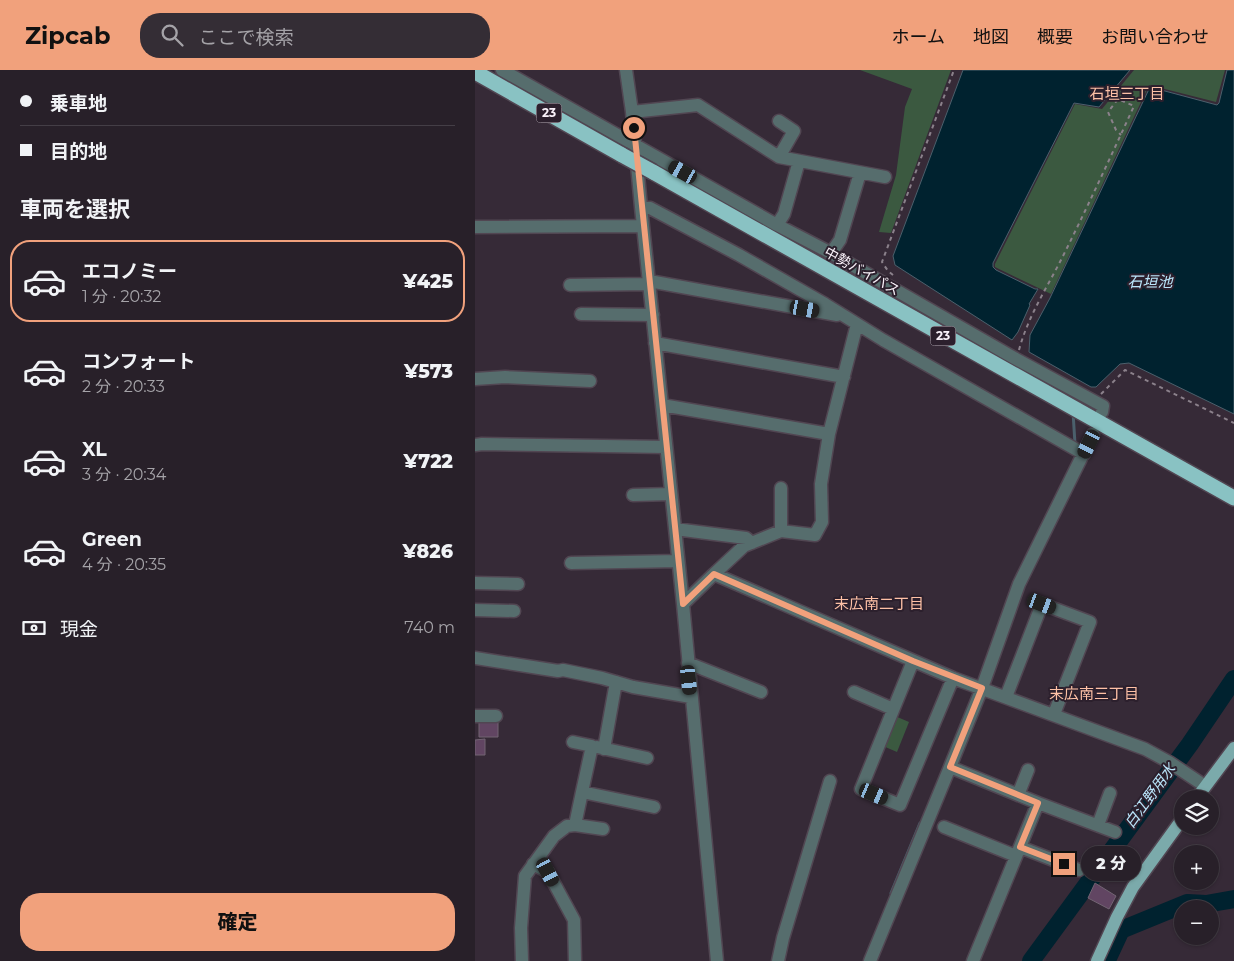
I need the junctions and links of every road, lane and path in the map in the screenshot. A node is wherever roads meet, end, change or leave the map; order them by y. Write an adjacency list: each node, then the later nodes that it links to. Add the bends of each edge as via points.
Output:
1 (502, 70): 8 (street)
2 (627, 70): 5 (street)
3 (954, 70): 18 (path, via 882,262)
4 (475, 72): 42 (highway, 中勢バイパス / 23, bridge)
5 (633, 112): 8 (street); 9 (street, via 698,105)
6 (779, 121): 9 (street, via 794,131)
7 (1121, 135): 7 (path, via 1135,106 1117,99 1108,112 1115,130); 26 (path, via 1044,290)
8 (635, 145): 13 (street); 14 (street)
9 (779, 157): 10 (street)
10 (799, 161): 11 (street); 14 (street)
11 (860, 173): 12 (street); 17 (street, via 840,240)
12 (885, 177)
13 (641, 207): 15 (street); 23 (street, via 650,208 739,255)
14 (777, 225): 17 (street)
15 (643, 226): 16 (street); 19 (street)
16 (475, 227)
17 (831, 253): 32 (street, via 1103,406)
18 (895, 276)
19 (649, 282): 20 (street); 22 (street); 23 (street)
20 (570, 284)
21 (581, 314): 22 (street)
22 (653, 315): 25 (street)
23 (844, 316): 24 (street)
24 (857, 324): 27 (street); 38 (street)
25 (655, 343): 27 (street); 31 (street)
26 (1018, 354)
27 (844, 377): 34 (street)
28 (475, 379): 29 (street, via 505,376)
29 (590, 381)
30 (1099, 395): 33 (path, via 1125,370)
31 (662, 405): 34 (street); 37 (street)
32 (1102, 412)
33 (1234, 424)
34 (829, 434): 44 (street, via 821,484 822,522 815,535)
35 (1093, 434): 38 (street)
36 (475, 445): 37 (street)
37 (666, 447): 40 (street)
38 (1084, 454): 59 (street, via 1019,584)
39 (781, 488): 44 (street)
40 (671, 494): 41 (street); 43 (street)
41 (633, 495)
42 (1234, 498)
43 (675, 529): 45 (street, via 747,538); 46 (street)
44 (781, 531): 45 (street)
45 (752, 543): 48 (street, via 744,546)
46 (679, 561): 47 (street); 51 (street)
47 (571, 563)
48 (714, 574): 51 (street); 55 (street)
49 (475, 583): 50 (street)
50 (518, 584)
51 (683, 604): 56 (street)
52 (475, 610): 53 (street)
53 (514, 610)
54 (475, 658): 58 (street, via 563,670)
55 (913, 661): 57 (street); 64 (street)
56 (688, 663): 60 (street); 62 (street)
57 (953, 678): 59 (street); 64 (street, via 900,805 861,789)
58 (616, 682): 62 (street); 69 (street)
59 (978, 686): 63 (street); 72 (street)
60 (761, 692)
61 (854, 692): 64 (street)
62 (691, 697): 93 (street)
63 (1006, 697): 65 (street); 65 (street, via 1042,604 1090,622)
64 (893, 709)
65 (1054, 714): 75 (street, via 1145,749)
66 (475, 716): 67 (street)
67 (496, 716)
68 (573, 742): 69 (street)
69 (598, 747): 71 (street); 77 (street)
70 (1234, 748): 75 (main road)
71 (647, 758)
72 (950, 767): 79 (street); 95 (street)
73 (1028, 770): 79 (street)
74 (830, 780): 94 (street)
75 (1205, 786): 76 (main road)
76 (1202, 790)
77 (582, 792): 81 (street); 82 (street)
78 (1110, 793): 83 (street)
79 (1018, 795): 80 (street)
80 (1038, 803): 83 (street); 88 (street)
81 (655, 807)
82 (575, 825): 85 (street); 89 (street, via 567,826 554,836)
83 (1098, 825): 87 (street)
84 (945, 827): 88 (street)
85 (603, 829)
86 (1174, 830): 97 (main road, via 1133,887)
87 (1115, 832)
88 (1018, 851): 90 (street); 96 (street)
89 (533, 864): 91 (street, via 525,876); 92 (street, via 548,872 574,920)
90 (1079, 870)
91 (521, 961)
92 (575, 961)
93 (717, 961)
94 (778, 961)
95 (870, 961)
96 (973, 961)
97 (1097, 961)

